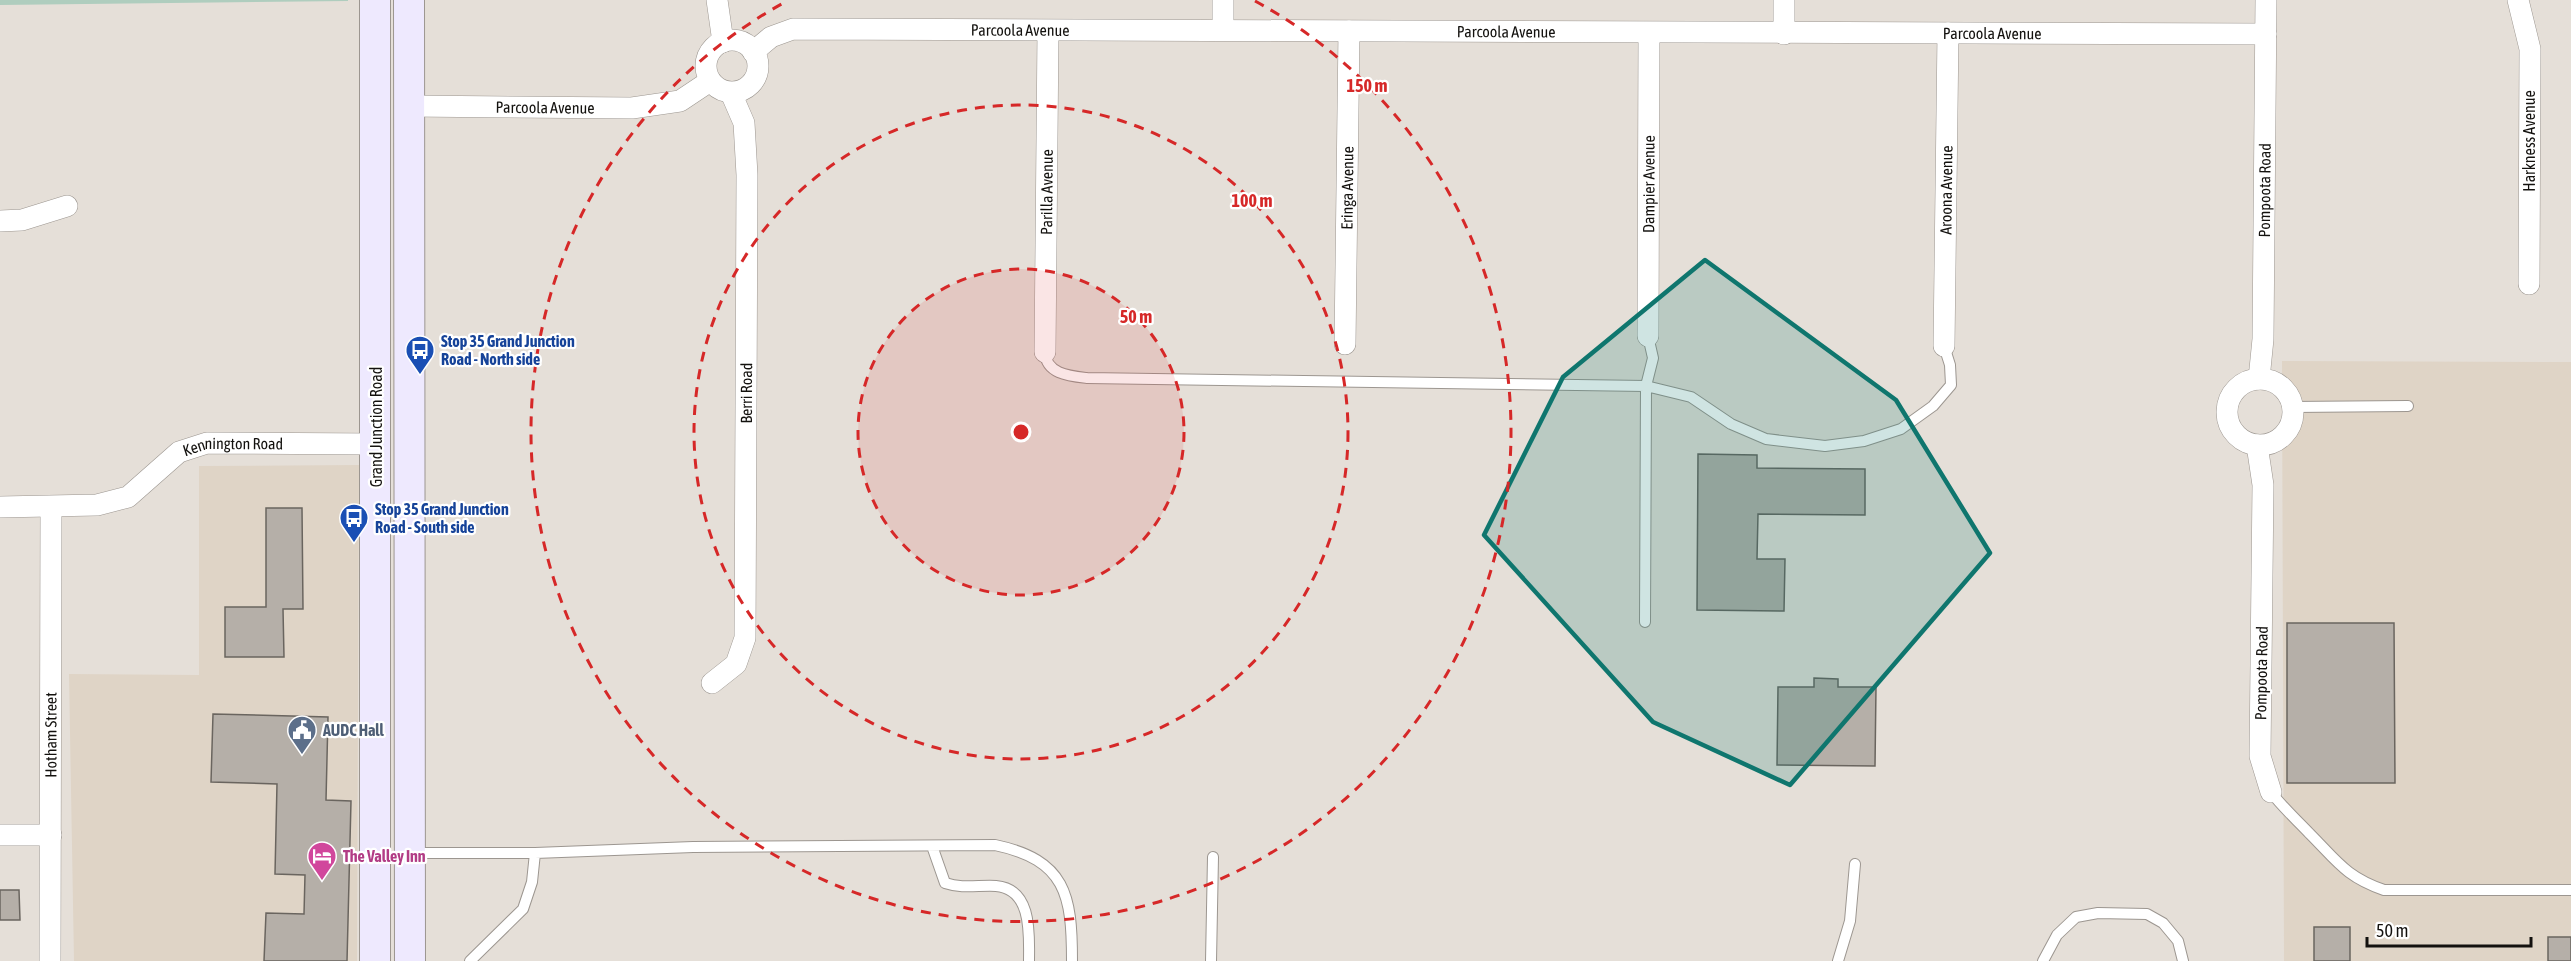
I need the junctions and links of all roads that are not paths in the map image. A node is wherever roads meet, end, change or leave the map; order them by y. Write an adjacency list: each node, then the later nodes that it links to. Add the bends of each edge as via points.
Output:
1 (375, 0): 20 (main road, Grand Junction Road)
2 (409, 0): 19 (main road, Grand Junction Road)
3 (717, 0): 15 (street)
4 (1223, 0): 8 (street)
5 (1784, 0): 13 (street)
6 (2266, 0): 14 (street, Pompoota Road)
7 (2518, 0): 23 (street, Harkness Avenue, via 2530,49)
8 (1223, 30): 9 (street, Parcoola Avenue); 10 (street, Parcoola Avenue)
9 (1048, 31): 16 (street, Parcoola Avenue, via 793,29 771,37); 27 (street, Parilla Avenue)
10 (1349, 31): 11 (street, Parcoola Avenue); 25 (street, Eringa Avenue)
11 (1649, 33): 13 (street, Parcoola Avenue); 24 (street, Dampier Avenue)
12 (1948, 33): 13 (street, Parcoola Avenue); 14 (street, Parcoola Avenue); 26 (street, Aroona Avenue)
13 (1784, 34)
14 (2266, 34): 28 (street, Pompoota Road, via 2263,339)
15 (723, 42): 16 (street, via 741,42); 17 (street, via 709,53 705,64)
16 (753, 52): 18 (street, via 756,75 745,89)
17 (710, 81): 18 (street); 19 (street, Parcoola Avenue, via 680,101 632,108)
18 (731, 93): 38 (street, Berri Road, via 744,123 747,175 745,638 736,664)
19 (409, 106): 20 (main road); 33 (main road, Grand Junction Road)
20 (375, 107): 32 (main road, Grand Junction Road)
21 (67, 206): 22 (street, via 22,220)
22 (0, 221)
23 (2529, 284)
24 (1648, 336): 29 (lane, via 1653,358)
25 (1346, 344)
26 (1944, 345): 29 (lane, via 1951,385 1942,397 1901,429 1843,445 1800,445 1766,439 1731,424 1691,397)
27 (1045, 352): 29 (lane, via 1053,370 1087,378)
28 (2259, 379): 31 (street, via 2277,383); 34 (street, via 2238,387 2227,408 2236,435)
29 (1646, 386): 37 (lane)
30 (2408, 406): 31 (lane)
31 (2292, 407): 34 (street, via 2293,417 2282,437)
32 (376, 444): 33 (main road); 36 (street, Kennington Road, via 207,443 179,452 128,497 97,505); 43 (main road, Grand Junction Road)
33 (409, 444): 45 (main road, Grand Junction Road)
34 (2257, 445): 39 (street, Pompoota Road, via 2263,485 2260,756)
35 (0, 507): 36 (street, Kennington Road)
36 (51, 507): 41 (street, Hotham Street)
37 (1645, 622)
38 (712, 683)
39 (2271, 792): 48 (lane, via 2346,872 2384,890)
40 (0, 835): 41 (street)
41 (51, 835): 49 (street, Hotham Street)
42 (932, 846): 44 (lane, via 693,847); 53 (lane, via 945,883 958,888 999,886 1011,892 1023,906 1030,921); 54 (lane, via 994,845 1017,850 1040,862 1058,877 1069,901)
43 (375, 852): 45 (main road); 50 (main road, Grand Junction Road)
44 (535, 853): 45 (lane); 52 (lane, via 532,882 523,909)
45 (410, 854): 51 (main road, Grand Junction Road)
46 (1213, 857): 55 (lane)
47 (1856, 864): 56 (lane, via 1850,921)
48 (2571, 890)
49 (50, 961)
50 (375, 961)
51 (410, 961)
52 (470, 961)
53 (1029, 961)
54 (1072, 961)
55 (1211, 961)
56 (1838, 961)
57 (2043, 961): 58 (lane, via 2057,935 2076,917 2098,913 2147,914 2163,923 2178,941)
58 (2183, 961)

